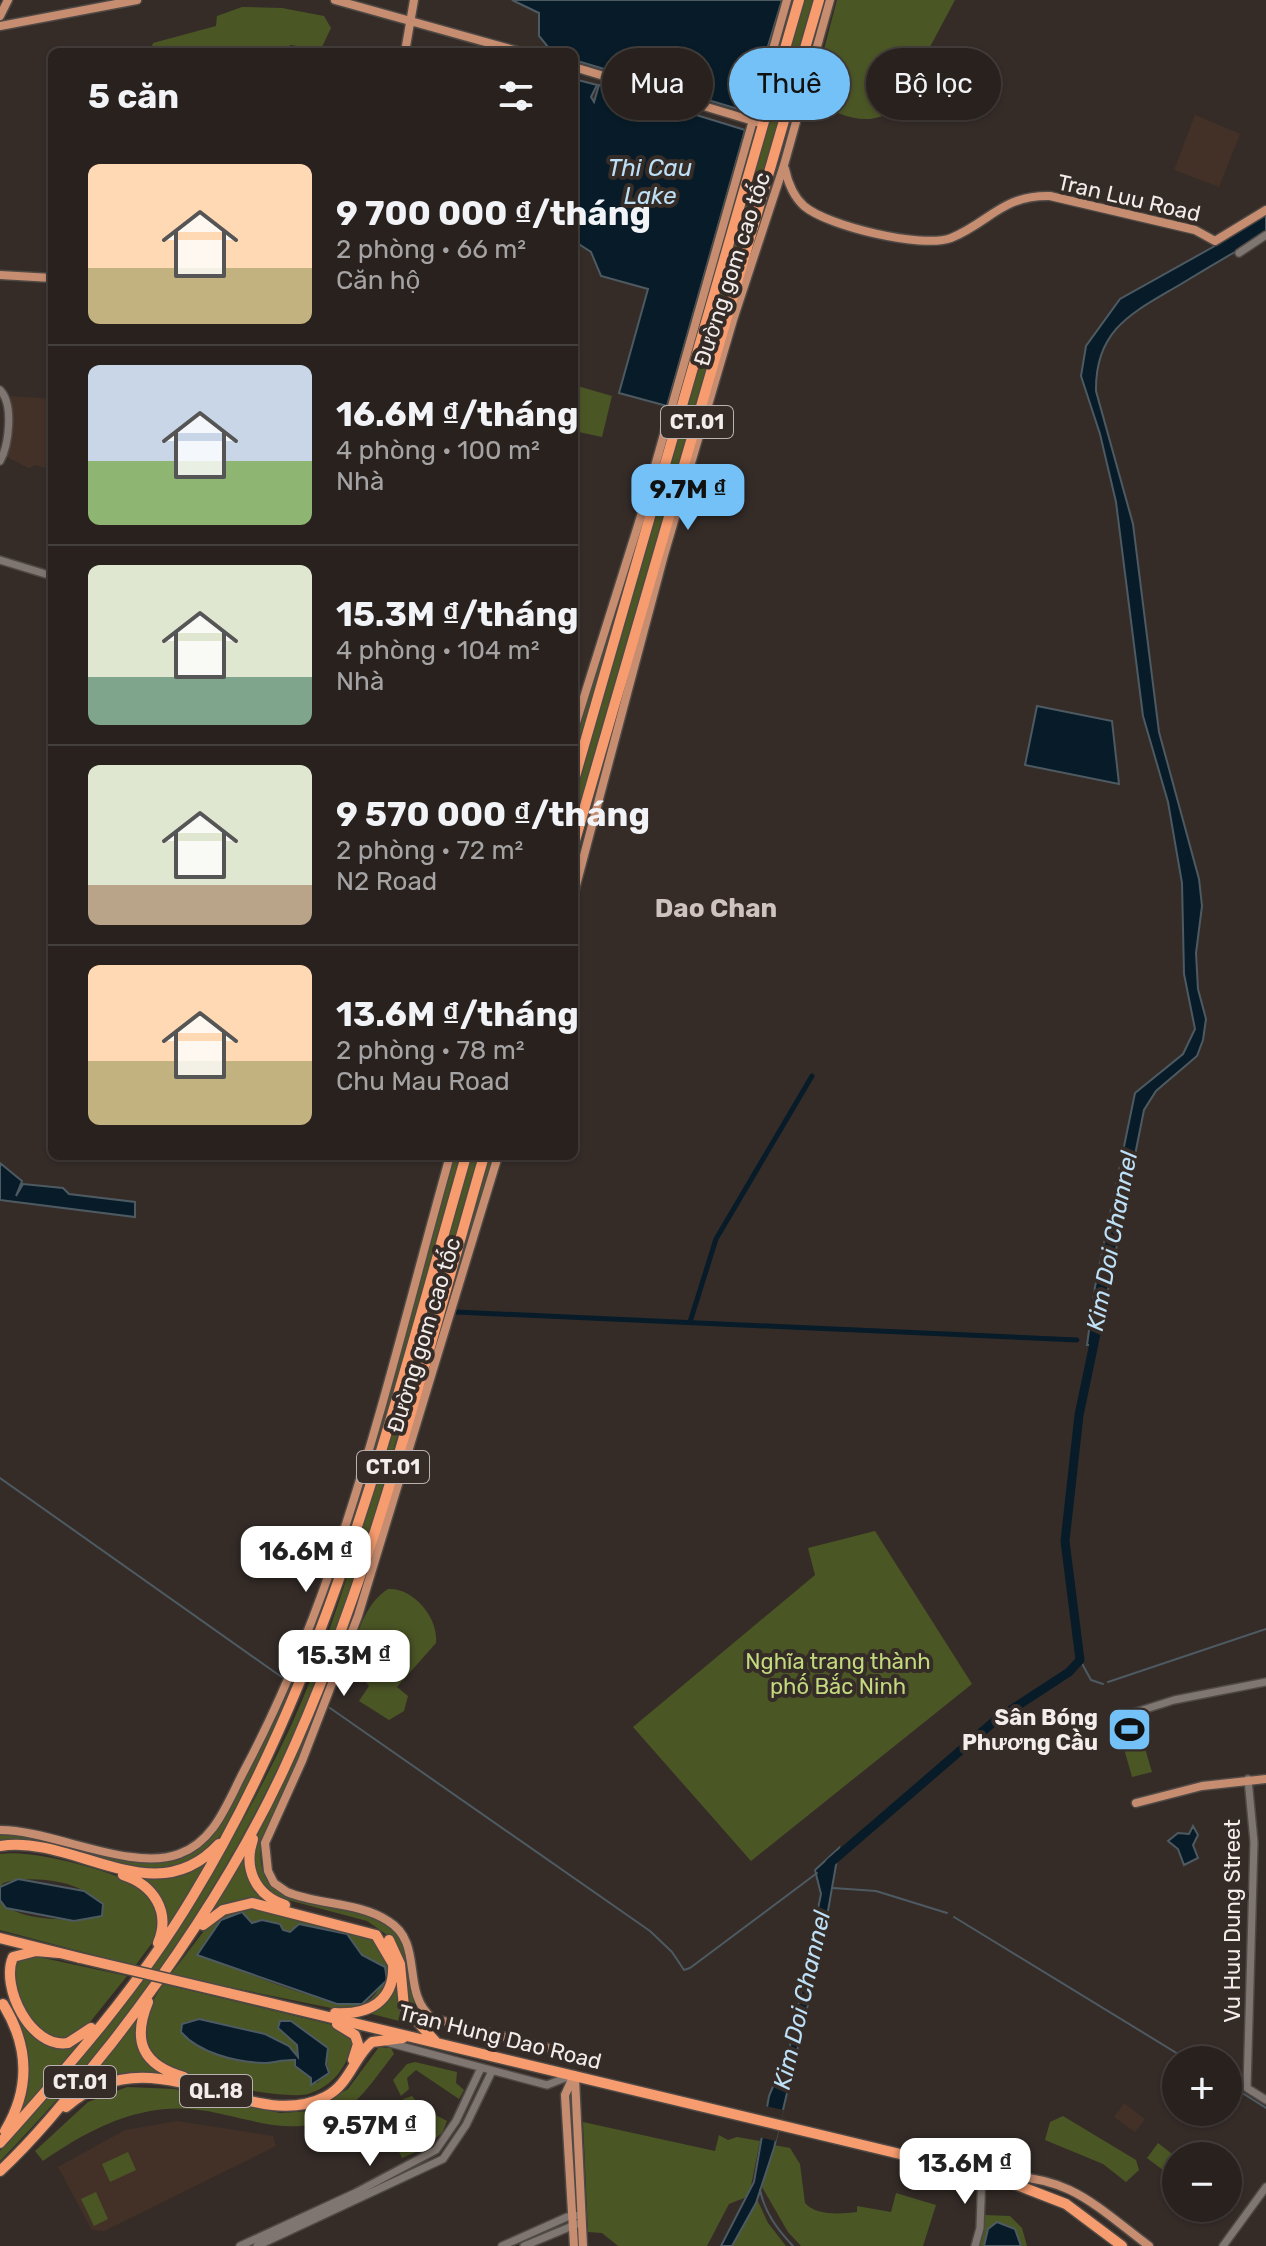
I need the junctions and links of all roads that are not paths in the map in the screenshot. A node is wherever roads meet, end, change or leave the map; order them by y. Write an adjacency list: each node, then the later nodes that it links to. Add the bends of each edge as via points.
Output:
1 (8, 0): 9 (main road)
2 (137, 0): 11 (main road)
3 (335, 0): 10 (main road)
4 (414, 0): 10 (main road)
5 (787, 0): 15 (main road, Đường gom cao tốc)
6 (799, 0): 27 (highway, CT.01)
7 (819, 0): 28 (highway, CT.01)
8 (830, 0): 16 (main road, via 788,132)
9 (1, 14): 11 (main road)
10 (409, 20): 12 (main road); 13 (main road)
11 (4, 26)
12 (406, 48)
13 (507, 48)
14 (578, 68): 15 (main road)
15 (755, 122): 26 (main road, Đường gom cao tốc, via 637,533)
16 (784, 165): 17 (main road, Tran Luu Road, via 796,198 814,213 908,240 951,238 1003,204 1034,196 1195,230 1215,241); 29 (main road, Đường gom cao tốc, via 688,472)
17 (1266, 210)
18 (1266, 235): 19 (street)
19 (1239, 253)
20 (0, 275): 21 (main road)
21 (48, 278)
22 (0, 390): 23 (street, via 6,398 7,427)
23 (0, 461)
24 (0, 560): 25 (street)
25 (48, 575)
26 (578, 717)
27 (578, 766)
28 (578, 830)
29 (578, 878)
30 (449, 1160): 41 (main road, Đường gom cao tốc, via 318,1608 268,1725 216,1825 189,1849 155,1859)
31 (465, 1160): 36 (highway, CT.01, via 353,1543)
32 (483, 1160): 37 (highway, CT.01, via 352,1602)
33 (497, 1160): 55 (main road, Đường gom cao tốc, via 358,1616 267,1838 264,1860 274,1883 287,1892 391,1922 410,1952 417,2000 432,2018)
34 (1266, 1682): 35 (street, via 1174,1700)
35 (1114, 1719)
36 (278, 1737): 42 (highway, via 221,1842 189,1868 145,1873 28,1846); 47 (highway, CT.01, via 192,1899)
37 (283, 1771): 46 (highway, CT.01, via 208,1909); 53 (highway, via 249,1853 254,1881 277,1902 366,1924 384,1935 398,1956 404,2007)
38 (1248, 1779): 39 (main road); 40 (main road); 59 (street, Vu Huu Dung Street, via 1254,1842 1247,2088)
39 (1266, 1779)
40 (1136, 1803)
41 (0, 1830)
42 (0, 1846)
43 (0, 1853): 47 (highway, via 28,1853 121,1875 149,1889 161,1909 162,1929)
44 (0, 1938): 45 (highway)
45 (59, 1953): 49 (highway, via 17,1954 1,1975 5,1996 36,2037 57,2044 76,2040); 51 (highway, Tran Hung Dao Road, bridge)
46 (167, 1971): 48 (highway, CT.01); 51 (highway, via 211,1917 239,1904 274,1907 363,1929 379,1938 389,1952 393,1974 378,2005 355,2014)
47 (136, 1979): 49 (highway, CT.01)
48 (154, 1989): 52 (highway, via 140,2033 153,2063 179,2076 276,2099 320,2094 353,2060 358,2044 354,2032); 63 (highway, CT.01)
49 (126, 1992): 62 (highway, CT.01, via 57,2080)
50 (0, 1999): 62 (highway, via 24,2052 24,2086)
51 (300, 2010): 52 (highway, Tran Hung Dao Road)
52 (313, 2014): 53 (highway, Tran Hung Dao Road)
53 (437, 2042): 54 (highway, via 394,2037); 58 (highway, Tran Hung Dao Road)
54 (368, 2046): 56 (street, via 387,2043); 63 (highway, QL.18, via 342,2085 306,2104 276,2105 155,2078 108,2083 73,2101)
55 (579, 2056)
56 (481, 2068): 57 (street); 60 (street)
57 (492, 2071): 58 (street, via 547,2085); 61 (street)
58 (574, 2075): 64 (highway, Tran Hung Dao Road); 68 (main road)
59 (1266, 2100)
60 (456, 2121): 61 (street); 67 (street, via 436,2150)
61 (466, 2125): 67 (street, via 443,2159)
62 (0, 2140)
63 (0, 2172)
64 (982, 2173): 65 (highway); 76 (street)
65 (996, 2177): 77 (highway, via 1066,2204); 78 (main road, via 1039,2177 1062,2186)
66 (1266, 2187): 79 (street)
67 (357, 2196): 69 (street)
68 (577, 2220): 72 (street); 73 (street); 74 (main road); 75 (main road)
69 (272, 2236): 70 (street); 71 (street)
70 (240, 2246)
71 (257, 2246)
72 (502, 2246)
73 (524, 2246)
74 (574, 2246)
75 (583, 2246)
76 (975, 2246)
77 (1122, 2246)
78 (1149, 2246)
79 (1223, 2246)

